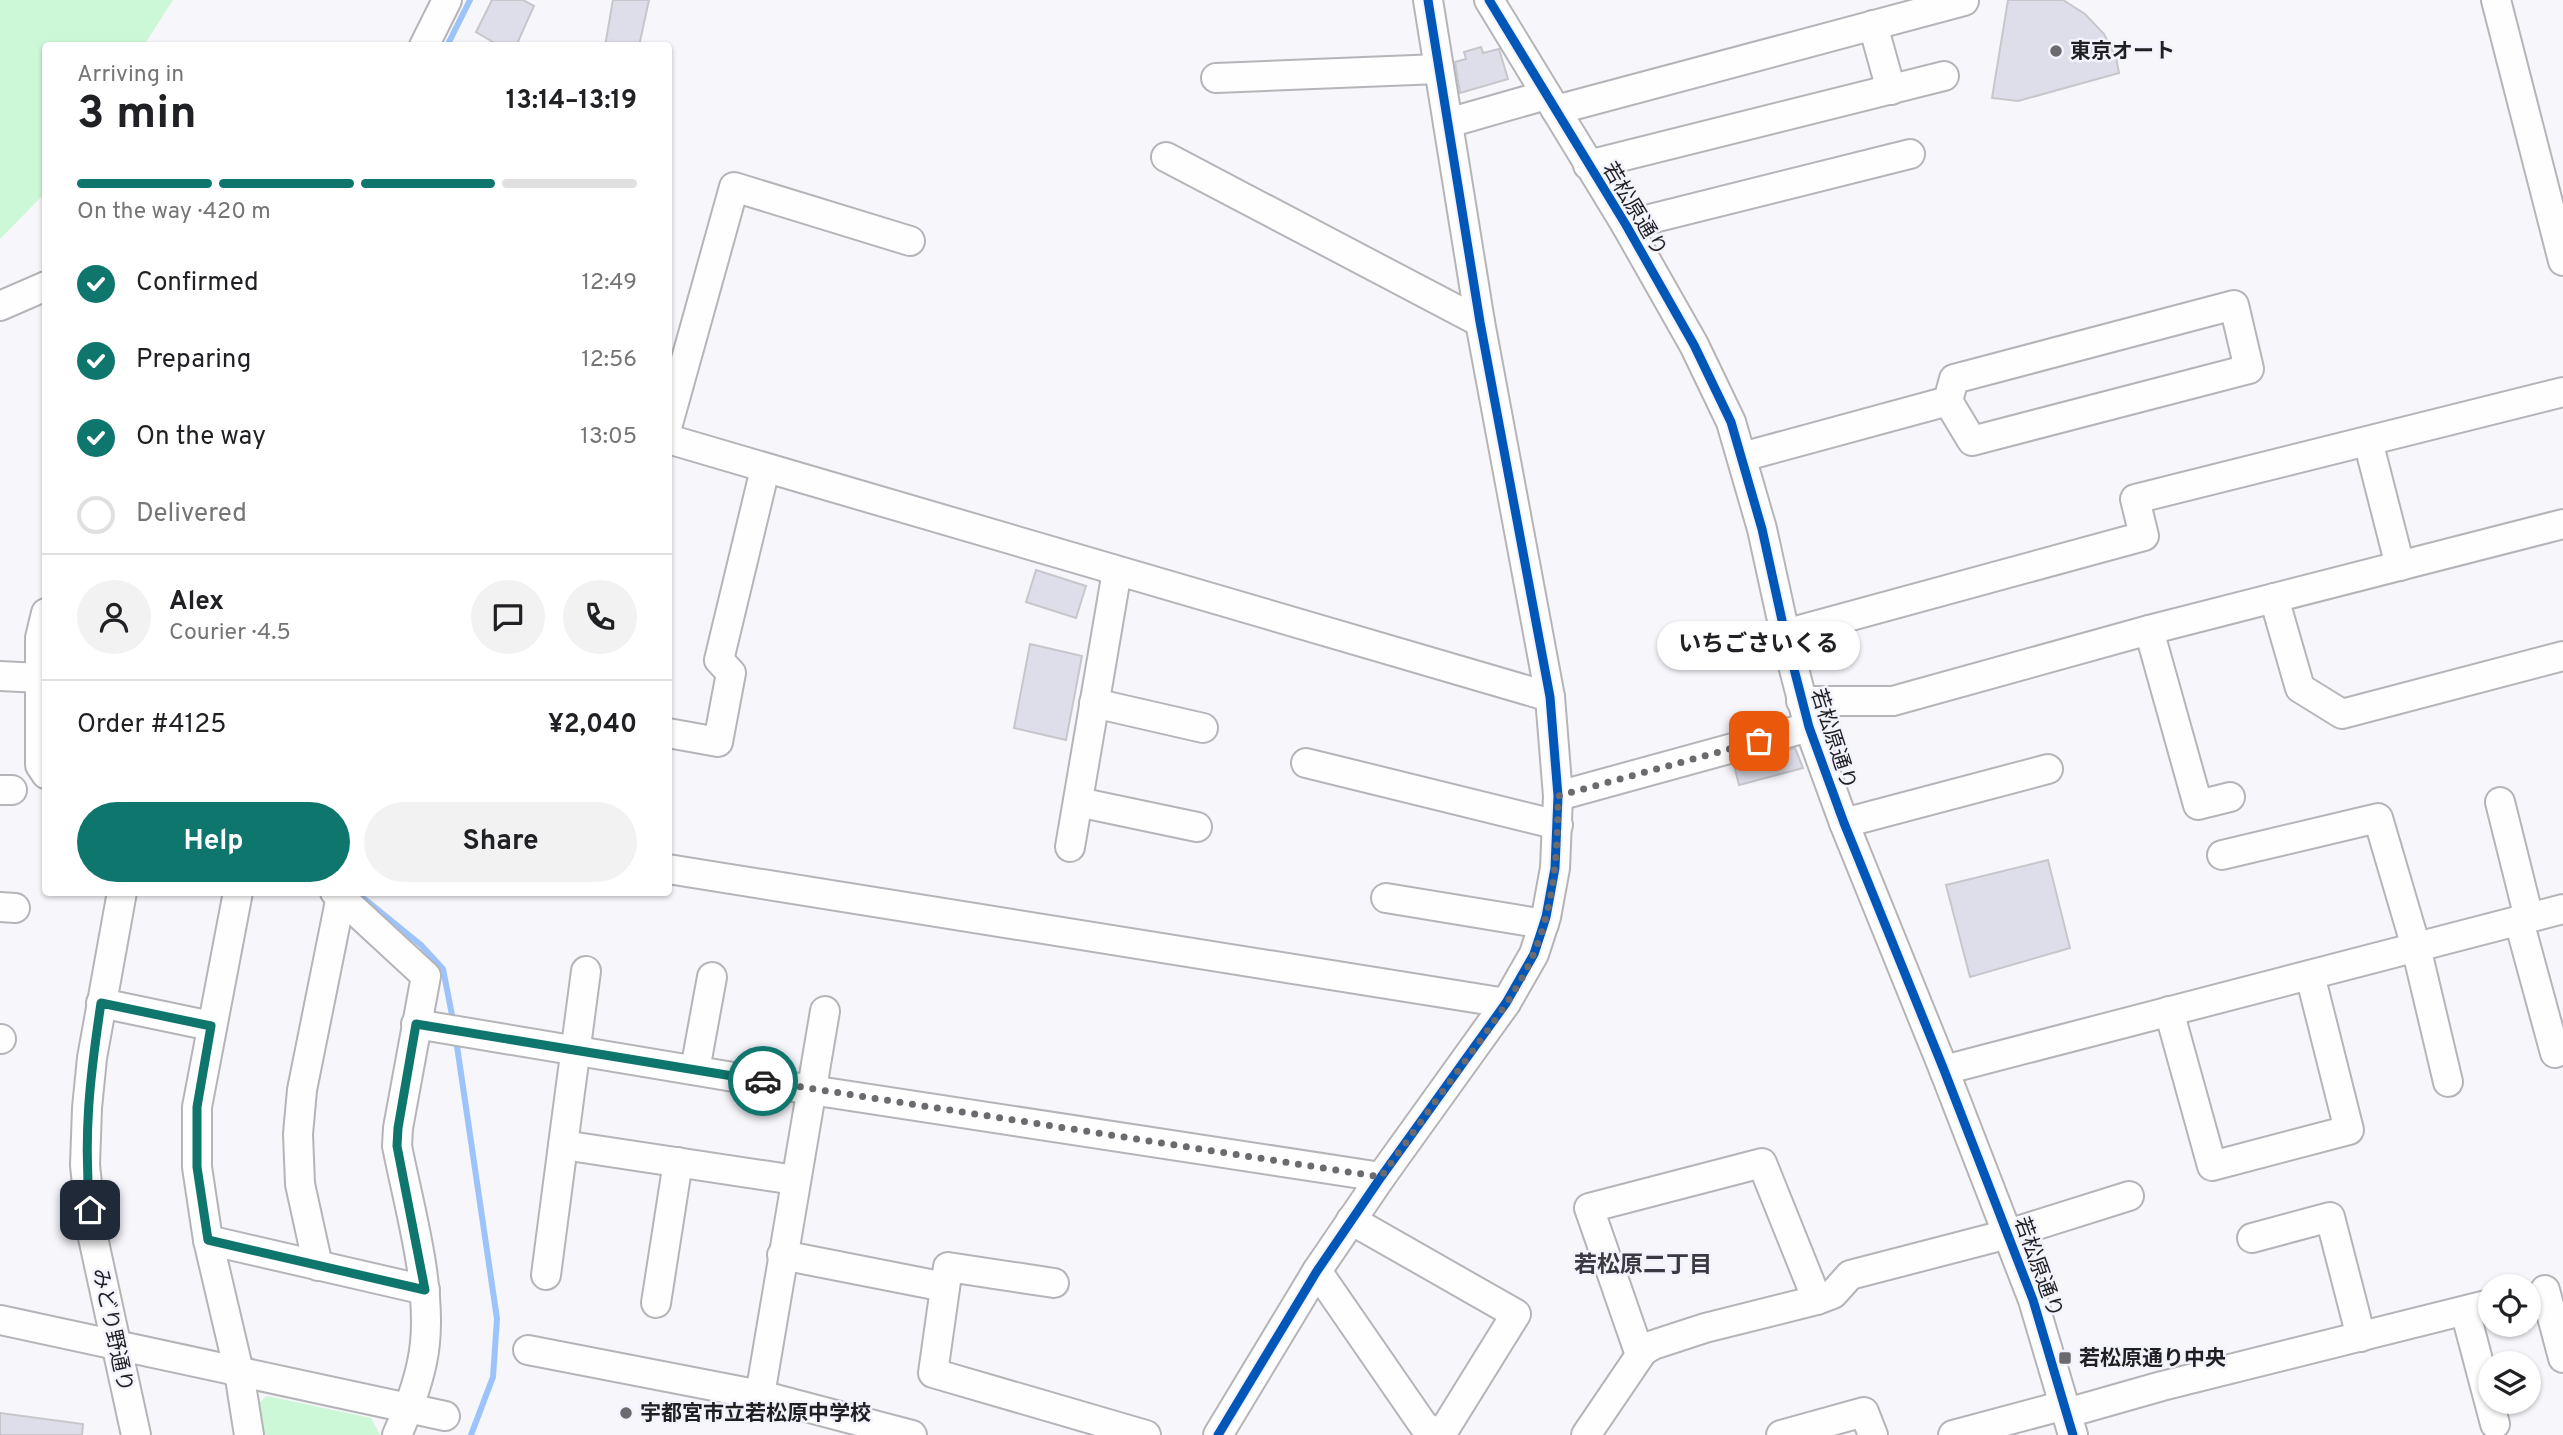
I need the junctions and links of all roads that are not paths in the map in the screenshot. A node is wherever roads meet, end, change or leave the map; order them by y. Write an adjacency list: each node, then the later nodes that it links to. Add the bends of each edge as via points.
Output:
1 (447, 0): 7 (street)
2 (1428, 0): 8 (street)
3 (1489, 0): 12 (street, 若松原通り)
4 (2496, 0): 19 (street)
5 (1964, 1): 6 (street)
6 (1873, 25): 11 (street); 12 (street)
7 (426, 42)
8 (1439, 69): 10 (street); 13 (street)
9 (1944, 76): 11 (street)
10 (1216, 78)
11 (1891, 90): 16 (street)
12 (1551, 103): 13 (street); 16 (street, 若松原通り)
13 (1448, 123): 22 (street)
14 (1910, 154): 17 (street)
15 (1166, 157): 22 (street)
16 (1588, 164): 17 (street, 若松原通り)
17 (1626, 225): 28 (street, 若松原通り, via 1694,345 1731,422)
18 (910, 241): 25 (street, via 734,187)
19 (2563, 261)
20 (42, 288): 21 (street)
21 (0, 306)
22 (1480, 322): 40 (street)
23 (2563, 392): 27 (street)
24 (1948, 401): 24 (street, via 1954,379 2234,305 2249,369 1972,441); 28 (street)
25 (672, 410)
26 (672, 440): 29 (street)
27 (2368, 441): 31 (street); 36 (street, via 2135,499 2144,536)
28 (1742, 457): 36 (street, 若松原通り)
29 (765, 469): 32 (street); 44 (street, via 719,660 731,673 719,742)
30 (2563, 524): 31 (street)
31 (2400, 566): 33 (street)
32 (1117, 571): 40 (street); 41 (street)
33 (2274, 598): 35 (street); 37 (street, via 2300,688 2342,714)
34 (42, 630): 39 (street)
35 (2149, 630): 42 (street, via 1893,701); 49 (street, via 2198,805)
36 (1785, 634): 42 (street, 若松原通り)
37 (2563, 656)
38 (0, 676): 39 (street)
39 (40, 678): 46 (street)
40 (1550, 697): 48 (street)
41 (1094, 703): 43 (street); 50 (street)
42 (1805, 714): 48 (street); 52 (street, 若松原通り)
43 (1203, 728)
44 (672, 734)
45 (1306, 763): 53 (street)
46 (42, 768)
47 (2048, 769): 52 (street)
48 (1558, 796): 53 (street)
49 (2230, 797)
50 (1078, 802): 54 (street); 55 (street)
51 (2500, 802): 64 (street)
52 (1844, 823): 79 (street, 若松原通り)
53 (1558, 825): 65 (street)
54 (1197, 827)
55 (1070, 847)
56 (2222, 855): 66 (street, via 2378,818)
57 (672, 870): 71 (street)
58 (121, 896): 70 (street, みどり野通り)
59 (237, 896): 75 (street)
60 (338, 896): 92 (street, via 298,1134 300,1184)
61 (340, 896): 74 (street, via 426,975)
62 (1386, 898): 65 (street)
63 (2563, 909): 64 (street)
64 (2524, 919): 66 (street); 77 (street)
65 (1544, 924): 71 (street, via 1534,954)
66 (2416, 947): 68 (street); 80 (street)
67 (586, 971): 76 (street)
68 (2309, 975): 73 (street); 73 (street, via 2349,1130 2212,1166)
69 (712, 977): 78 (street)
70 (101, 1003): 75 (street); 104 (street, みどり野通り, via 87,1108 85,1165 92,1233)
71 (1506, 1003): 84 (street)
72 (825, 1011): 81 (street)
73 (2169, 1012): 79 (street)
74 (416, 1024): 76 (street); 98 (street, via 397,1146)
75 (211, 1026): 90 (street, via 197,1107 197,1167)
76 (575, 1051): 78 (street); 82 (street)
77 (2555, 1053)
78 (695, 1070): 81 (street)
79 (1944, 1070): 88 (street, 若松原通り)
80 (2448, 1082)
81 (811, 1090): 84 (street); 85 (street)
82 (563, 1145): 83 (street); 94 (street)
83 (678, 1163): 85 (street); 100 (street)
84 (1381, 1177): 87 (street)
85 (795, 1180): 91 (street)
86 (2129, 1196): 88 (street)
87 (1352, 1220): 93 (street); 114 (street, via 1516,1314)
88 (2008, 1234): 99 (street, via 1850,1275 1833,1294); 112 (street, 若松原通り, via 2034,1300)
89 (2252, 1238): 103 (street, via 2330,1217)
90 (208, 1240): 92 (street); 108 (street)
91 (782, 1255): 96 (street); 109 (street)
92 (318, 1266): 98 (street)
93 (1317, 1271): 114 (street); 120 (street)
94 (546, 1275)
95 (1054, 1283): 96 (street, via 948,1267)
96 (945, 1287): 119 (street, via 933,1373)
97 (2546, 1289): 107 (street)
98 (425, 1290): 110 (street, via 425,1342)
99 (1817, 1300): 106 (street, via 1692,1332 1653,1345); 106 (street, via 1762,1163 1589,1208)
100 (656, 1303)
101 (2477, 1308): 103 (street); 113 (street)
102 (0, 1320): 104 (street)
103 (2361, 1337): 112 (street, via 2162,1386)
104 (117, 1346): 108 (street); 115 (street, みどり野通り)
105 (528, 1350): 109 (street)
106 (1640, 1355): 121 (street)
107 (2563, 1358)
108 (239, 1372): 110 (street); 116 (street)
109 (760, 1395): 118 (street)
110 (409, 1409): 111 (street); 117 (street)
111 (445, 1416)
112 (2068, 1418): 124 (street)
113 (2495, 1424)
114 (1431, 1433)
115 (136, 1435)
116 (249, 1435)
117 (397, 1435)
118 (912, 1435)
119 (1146, 1435)
120 (1218, 1435)
121 (1586, 1435)
122 (1781, 1435): 123 (street, via 1864,1412)
123 (1873, 1435)
124 (1953, 1435)

